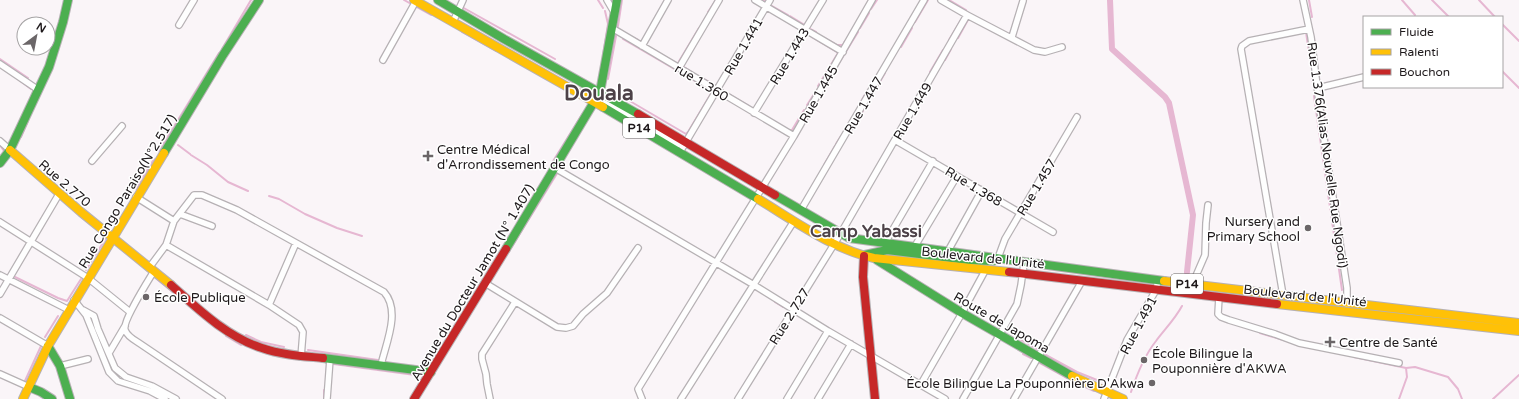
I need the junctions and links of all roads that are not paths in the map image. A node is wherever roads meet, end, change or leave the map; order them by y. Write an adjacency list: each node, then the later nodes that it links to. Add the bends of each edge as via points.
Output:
1 (68, 0): 37 (main road, via 54,52)
2 (194, 0): 24 (street)
3 (259, 0): 57 (main road, Rue Congo Paraiso(N°2.517))
4 (415, 0): 23 (main road, Boulevard de l'Unité / P14); 32 (street)
5 (438, 0): 20 (main road, Boulevard de l'Unité / P14)
6 (463, 0): 20 (street)
7 (607, 0): 21 (street)
8 (617, 0): 21 (main road, Avenue du Docteur Jamot (N° 1.407))
9 (668, 0): 29 (street)
10 (719, 0): 34 (street)
11 (755, 0): 19 (street)
12 (770, 0): 19 (street, Rue 1.441)
13 (823, 0): 27 (street, Rue 1.443)
14 (872, 0): 31 (street, Rue 1.445)
15 (924, 0): 60 (street, Rue 1.447)
16 (941, 0): 22 (street)
17 (1303, 0): 26 (street, Rue 1.376(Alias Nouvelle Rue Ngodi))
18 (1023, 1): 28 (street)
19 (766, 6): 27 (street); 38 (street, Rue 1.441)
20 (458, 11): 23 (street); 39 (main road, Boulevard de l'Unité / P14)
21 (614, 12): 25 (main road, Avenue du Docteur Jamot (N° 1.407))
22 (967, 15): 28 (street); 45 (street, Rue 1.449)
23 (453, 22): 40 (main road, Boulevard de l'Unité / P14)
24 (179, 25)
25 (612, 28): 29 (street, rue 1.360); 39 (main road, Avenue du Docteur Jamot (N° 1.407))
26 (1309, 29): 36 (street, Rue 1.376(Alias Nouvelle Rue Ngodi)); 96 (street, via 1249,41 1241,49)
27 (805, 30): 31 (street); 41 (street, Rue 1.443)
28 (1012, 37): 30 (street, via 1042,52)
29 (642, 46): 34 (street, rue 1.360)
30 (1062, 48)
31 (842, 52): 44 (street, Rue 1.445)
32 (383, 60)
33 (0, 64): 37 (street)
34 (678, 68): 38 (street, rue 1.360)
35 (1363, 77): 36 (street)
36 (1318, 88): 100 (street, Rue 1.376(Alias Nouvelle Rue Ngodi))
37 (37, 89): 48 (main road)
38 (717, 91): 41 (street, rue 1.360); 47 (street, Rue 1.441)
39 (600, 92): 40 (main road, Avenue du Docteur Jamot (N° 1.407)); 47 (main road, Boulevard de l'Unité / P14)
40 (595, 102): 47 (main road, Boulevard de l'Unité / P14); 52 (main road, Avenue du Docteur Jamot (N° 1.407))
41 (754, 113): 44 (street, rue 1.360)
42 (1077, 117): 61 (street, Rue 1.457)
43 (122, 126): 49 (street)
44 (794, 136): 54 (street, Rue 1.445)
45 (895, 140): 50 (street, Rue 1.368); 67 (street, Rue 1.449)
46 (0, 141): 48 (street, Rue 2.770)
47 (683, 146): 47 (street, via 680,141 609,99 606,100 606,103 677,145); 54 (main road, Boulevard de l'Unité / P14); 58 (main road, Boulevard de l'Unité / P14)
48 (10, 150): 51 (main road); 56 (main road, Rue 2.770)
49 (92, 161)
50 (933, 161): 53 (street, Rue 1.368); 72 (street)
51 (0, 163)
52 (555, 168): 81 (street); 91 (main road, Avenue du Docteur Jamot (N° 1.407))
53 (957, 176): 55 (street, Rue 1.368); 75 (street)
54 (762, 187): 58 (street, Rue 1.445); 60 (main road, Boulevard de l'Unité / P14)
55 (982, 190): 61 (street, Rue 1.368); 77 (street)
56 (59, 194): 69 (main road, Rue 2.770); 70 (street)
57 (136, 197): 63 (street); 69 (main road, Rue Congo Paraiso(N°2.517))
58 (756, 197): 64 (main road, Boulevard de l'Unité / P14); 81 (street, Rue 1.445)
59 (1208, 205): 93 (street, via 1205,255)
60 (801, 210): 67 (main road, Boulevard de l'Unité / P14)
61 (1020, 213): 68 (street, Rue 1.368); 80 (street, Rue 1.457, via 1003,242)
62 (180, 214): 63 (street); 66 (street); 71 (street, via 194,196 202,195 237,210)
63 (174, 221): 73 (street)
64 (794, 221): 74 (main road, Boulevard de l'Unité / P14); 92 (street)
65 (0, 222): 70 (street)
66 (212, 226)
67 (841, 232): 72 (main road, Boulevard de l'Unité / P14, via 844,236 855,239); 74 (street, Rue 2.727)
68 (1053, 232)
69 (111, 238): 84 (main road, Rue 2.770); 87 (main road, Rue Congo Paraiso(N°2.517))
70 (30, 241): 87 (street); 88 (street)
71 (296, 243): 101 (street); 123 (street, via 380,289 388,297 392,316)
72 (885, 243): 75 (main road, Boulevard de l'Unité / P14)
73 (166, 244): 84 (street); 101 (street)
74 (834, 244): 78 (main road, Boulevard de l'Unité / P14); 103 (street, Rue 2.727)
75 (915, 246): 77 (main road, Boulevard de l'Unité / P14)
76 (638, 248): 99 (street, via 607,293 582,314 573,326 557,327)
77 (948, 251): 80 (main road, Boulevard de l'Unité / P14)
78 (864, 256): 79 (main road, Boulevard de l'Unité / P14); 80 (main road, via 887,250 992,262); 117 (main road, via 863,277)
79 (874, 258): 83 (main road, Boulevard de l'Unité / P14); 107 (main road, Route de Japoma)
80 (998, 258): 82 (main road, Boulevard de l'Unité / P14)
81 (716, 263): 92 (street); 139 (street, Rue 1.445, via 638,389)
82 (1024, 263): 85 (street); 90 (main road, Boulevard de l'Unité / P14)
83 (986, 269): 85 (main road, Boulevard de l'Unité / P14); 107 (street)
84 (151, 270): 106 (street); 118 (main road, Rue 2.770, via 240,338 267,350)
85 (1023, 273): 89 (main road, Boulevard de l'Unité / P14); 113 (street, via 1017,304)
86 (0, 275): 88 (street)
87 (88, 278): 98 (main road, Rue Congo Paraiso(N°2.517)); 106 (street)
88 (8, 279): 95 (street); 104 (street)
89 (1082, 280): 94 (main road, Boulevard de l'Unité / P14); 119 (street)
90 (1158, 280): 93 (main road, Boulevard de l'Unité / P14); 94 (street, Rue 1.491)
91 (485, 284): 99 (street); 125 (main road, Avenue du Docteur Jamot (N° 1.407))
92 (754, 285): 103 (street); 140 (street)
93 (1192, 285): 96 (main road, Boulevard de l'Unité / P14)
94 (1156, 290): 97 (main road, Boulevard de l'Unité / P14); 129 (street, Rue 1.491, via 1127,340)
95 (0, 294)
96 (1283, 295): 100 (main road, Boulevard de l'Unité / P14)
97 (1219, 297): 105 (main road, Boulevard de l'Unité / P14); 122 (street, via 1218,314 1229,320 1299,343)
98 (74, 300): 102 (street); 104 (main road, Rue Congo Paraiso(N°2.517))
99 (515, 302): 138 (street, via 482,354)
100 (1347, 302): 105 (street, Rue 1.376(Alias Nouvelle Rue Ngodi)); 109 (main road, Boulevard de l'Unité / P14)
101 (269, 305): 118 (street, via 301,327)
102 (83, 309): 116 (street, via 94,316); 133 (street, via 109,372 118,381 150,391)
103 (793, 309): 111 (street); 141 (street, Rue 2.727)
104 (69, 310): 115 (main road, Rue Congo Paraiso(N°2.517))
105 (1347, 311): 112 (main road, Boulevard de l'Unité / P14)
106 (130, 312): 110 (street)
107 (962, 313): 113 (main road, Route de Japoma); 127 (street)
108 (0, 318): 115 (street)
109 (1519, 322)
110 (125, 326): 116 (street); 135 (street, via 128,334 139,343)
111 (828, 331): 114 (street); 142 (street)
112 (1519, 331)
113 (999, 334): 119 (main road, Route de Japoma); 146 (street)
114 (851, 344): 117 (street); 143 (street)
115 (48, 346): 124 (main road); 128 (main road, Rue Congo Paraiso(N°2.517))
116 (108, 353): 134 (street, via 115,368 126,377 152,386)
117 (869, 354): 127 (street); 144 (main road)
118 (301, 356): 121 (main road, Rue 2.770)
119 (1038, 356): 129 (main road, Route de Japoma); 147 (street)
120 (88, 359): 124 (street)
121 (330, 359): 123 (main road, Rue 2.770); 136 (street)
122 (1399, 363)
123 (381, 365): 125 (main road, Rue 2.770)
124 (60, 366): 132 (main road)
125 (431, 372): 137 (main road, Avenue du Docteur Jamot (N° 1.407))
126 (0, 374): 128 (street)
127 (921, 384): 145 (street)
128 (29, 387): 130 (main road, Rue Congo Paraiso(N°2.517)); 131 (main road)
129 (1106, 396): 148 (main road, Route de Japoma)
130 (23, 399)
131 (52, 399)
132 (70, 399)
133 (165, 399)
134 (176, 399)
135 (222, 399)
136 (326, 399)
137 (414, 399)
138 (490, 399)
139 (642, 399)
140 (681, 399)
141 (738, 399)
142 (786, 399)
143 (818, 399)
144 (875, 399)
145 (945, 399)
146 (963, 399)
147 (1014, 399)
148 (1123, 399)

